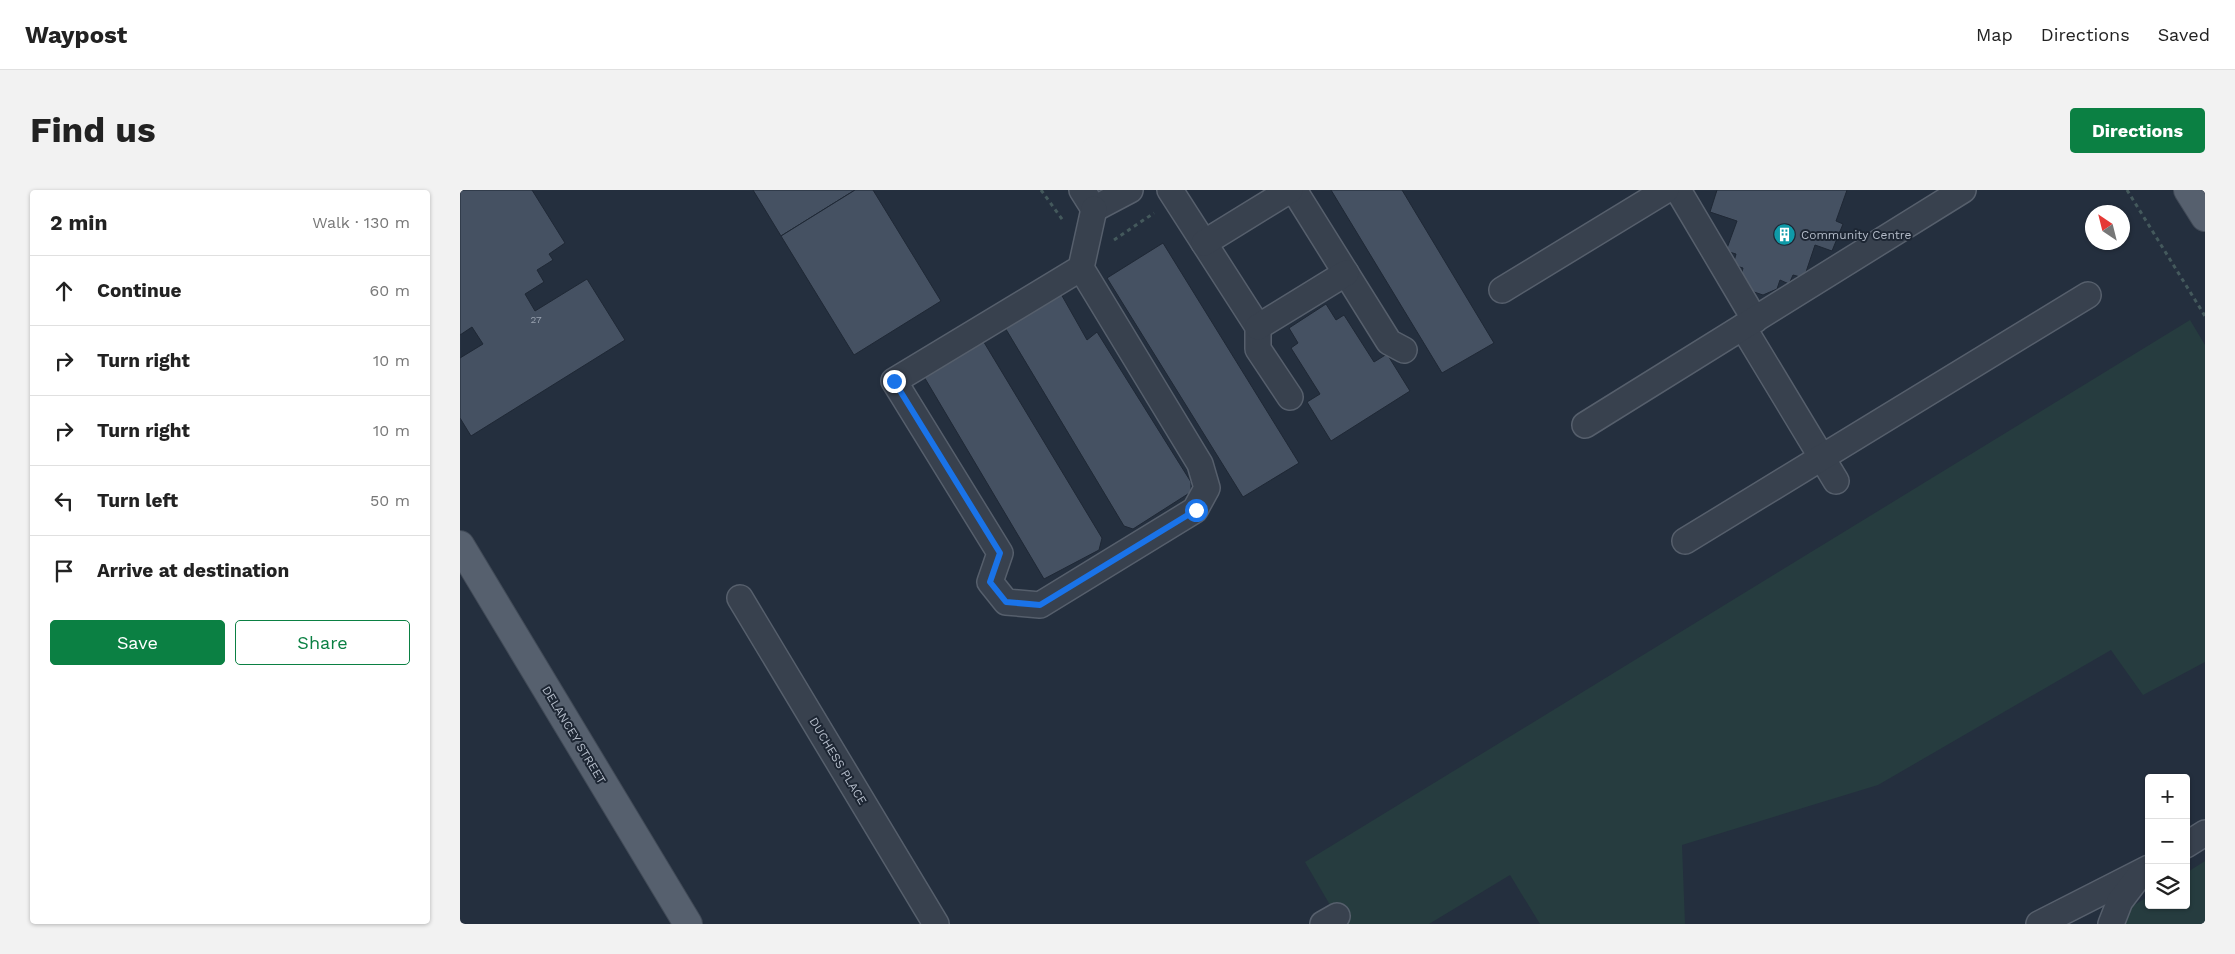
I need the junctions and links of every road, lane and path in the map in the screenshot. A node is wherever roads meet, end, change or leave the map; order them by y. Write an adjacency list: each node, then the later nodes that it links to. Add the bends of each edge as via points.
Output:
1 (1130, 190): 10 (street)
2 (1170, 190): 12 (street)
3 (1290, 190): 12 (street)
4 (1294, 190): 14 (street)
5 (1666, 190): 15 (street)
6 (1678, 190): 18 (street)
7 (1963, 190): 18 (street)
8 (2127, 190): 17 (path)
9 (2188, 190): 11 (main road)
10 (1088, 200): 13 (street)
11 (2205, 218)
12 (1204, 243): 19 (street)
13 (1081, 268): 13 (street, via 894,381 1000,553 990,582 1006,602 1040,605 1196,510 1207,488 1200,464)
14 (1346, 273): 19 (street); 20 (street, via 1389,342)
15 (1502, 290)
16 (2088, 295): 23 (street)
17 (2205, 316)
18 (1749, 323): 22 (street); 23 (street)
19 (1258, 326): 21 (street, via 1258,349)
20 (1404, 350)
21 (1290, 397)
22 (1585, 425)
23 (1820, 458): 24 (street); 25 (street)
24 (1836, 481)
25 (1686, 541)
26 (460, 545): 31 (main road, DELANCEY STREET)
27 (740, 598): 32 (street, DUCHESS PLACE)
28 (2205, 833): 29 (street)
29 (2190, 842)
30 (2145, 870): 33 (street); 34 (street, via 2120,900)
31 (688, 924)
32 (936, 924)
33 (2038, 924)
34 (2111, 924)

